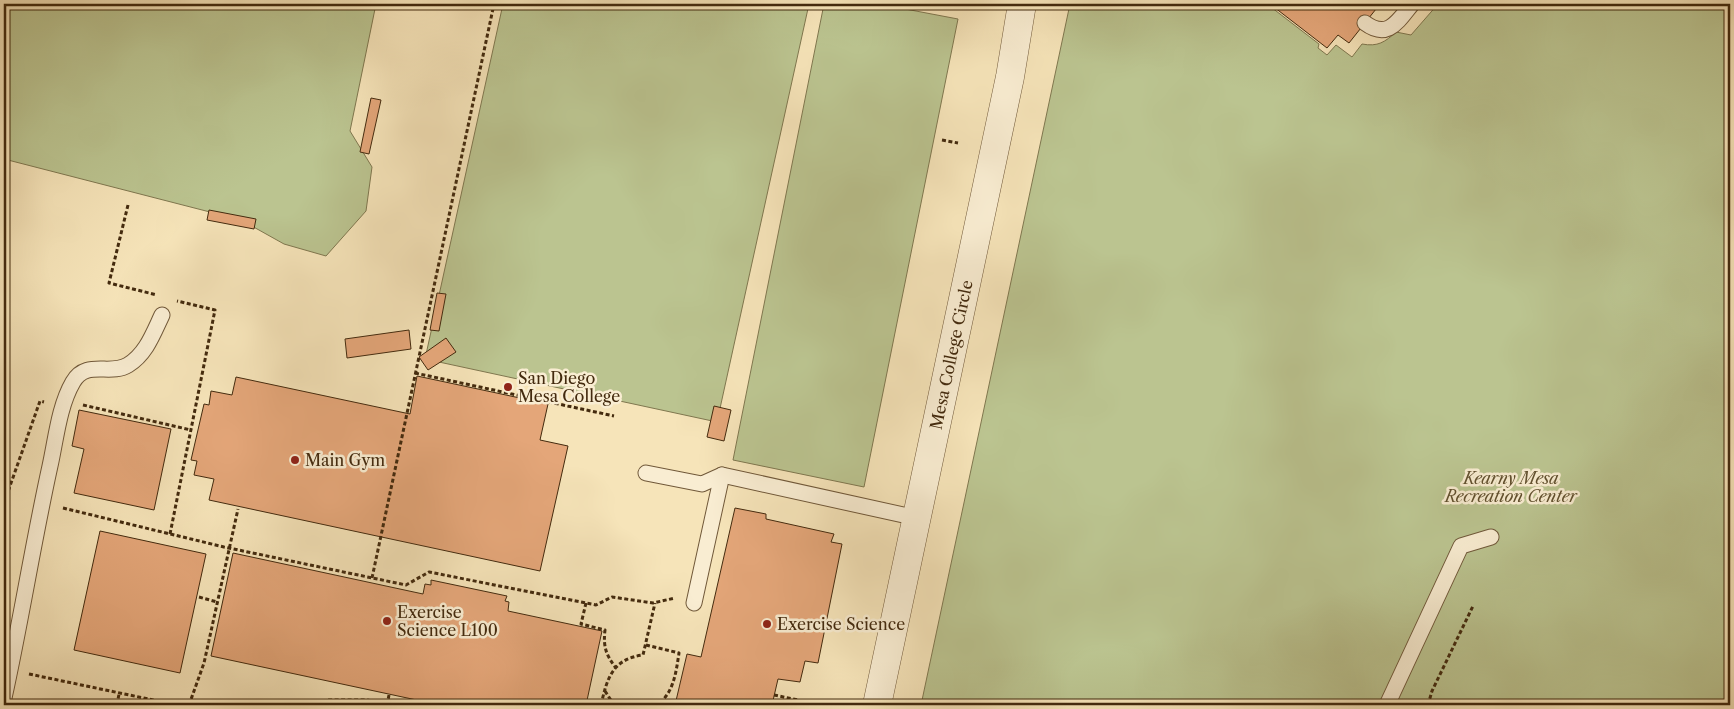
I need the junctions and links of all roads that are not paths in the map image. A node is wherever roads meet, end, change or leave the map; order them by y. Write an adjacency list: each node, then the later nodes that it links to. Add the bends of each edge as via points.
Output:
1 (1022, 4): 7 (street, Mesa College Circle, via 1010,77)
2 (1412, 4): 3 (lane, via 1389,29 1372,29)
3 (1364, 23)
4 (162, 315): 10 (lane, via 149,343 128,365 92,368 77,376 72,384 63,407)
5 (646, 473): 6 (lane, via 702,484)
6 (722, 475): 7 (lane); 9 (lane)
7 (917, 518): 11 (street, Mesa College Circle)
8 (1491, 537): 12 (lane, via 1461,546)
9 (694, 603)
10 (4, 698)
11 (877, 705)
12 (1388, 705)

